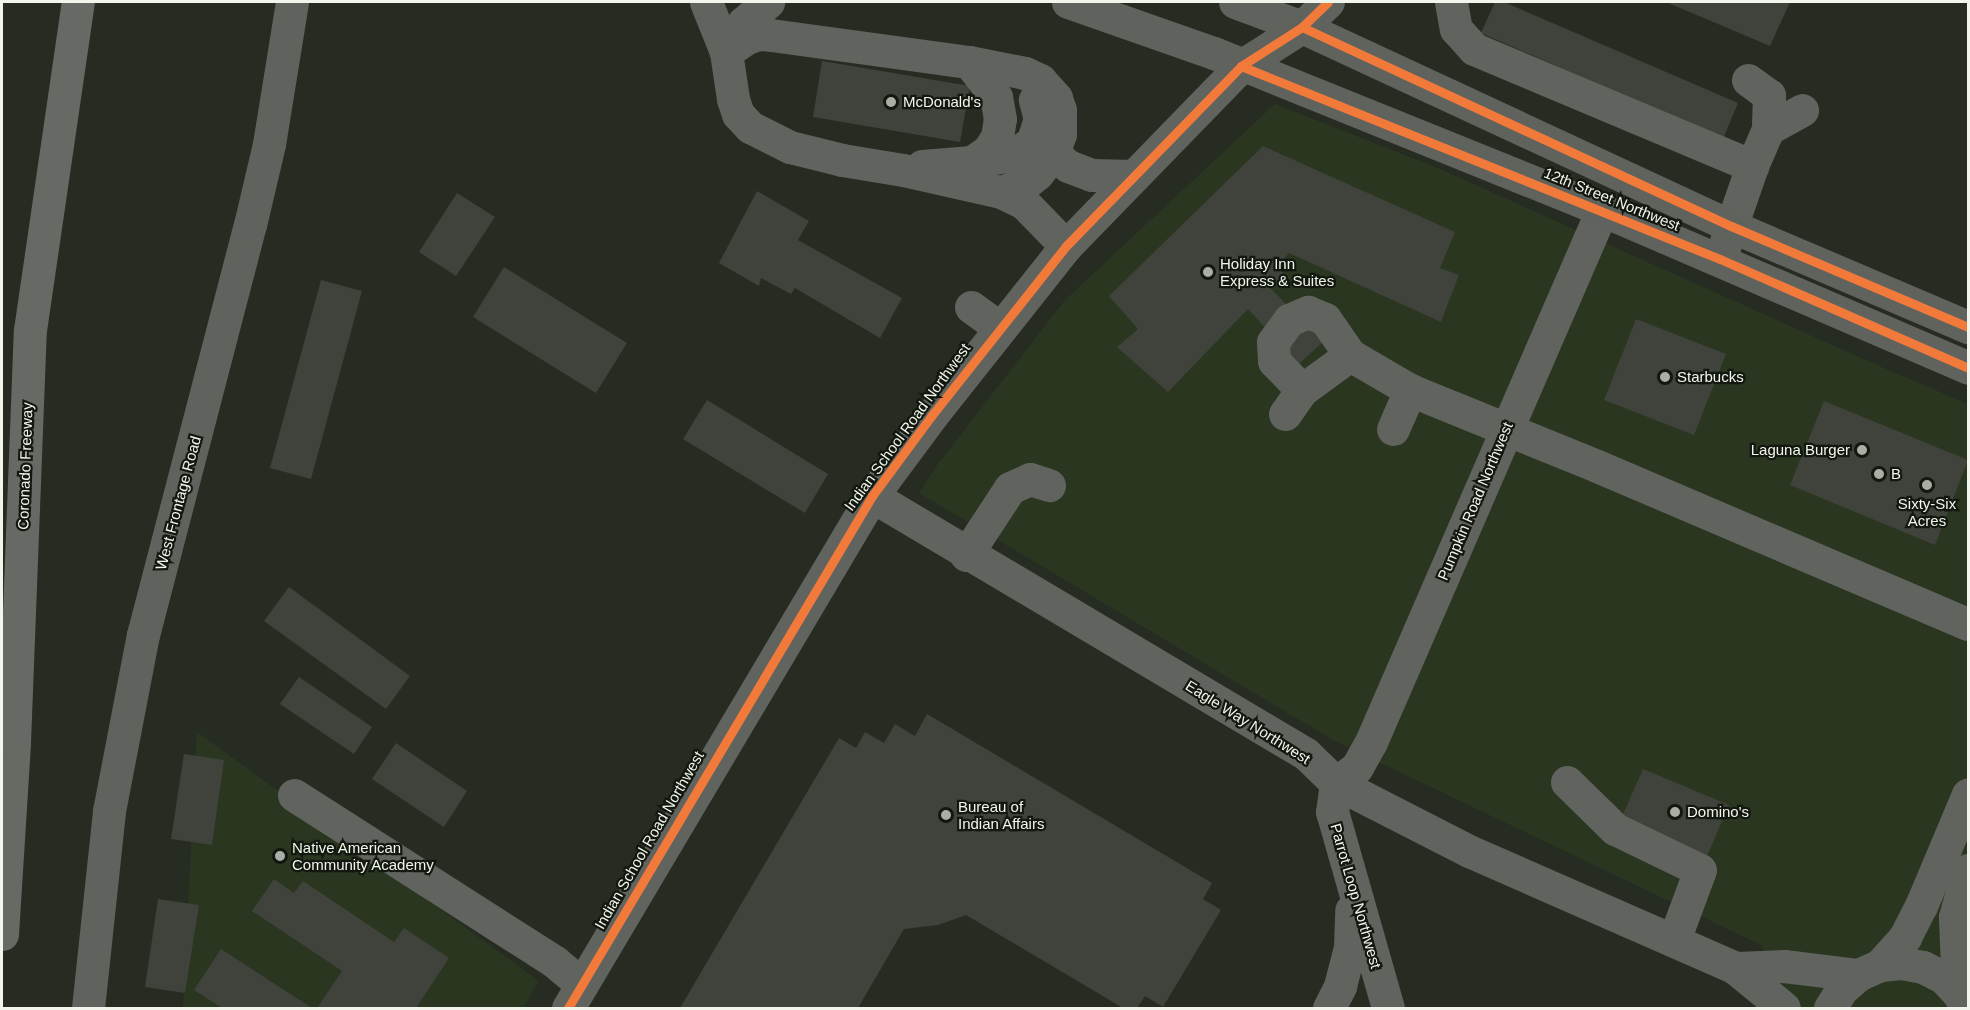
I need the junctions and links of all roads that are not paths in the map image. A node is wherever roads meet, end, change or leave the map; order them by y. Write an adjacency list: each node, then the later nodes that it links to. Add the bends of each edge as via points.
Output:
1 (292, 2): 53 (main road, West Frontage Road, via 269,144 250,225 143,635 109,811)
2 (706, 2): 12 (street)
3 (768, 2): 12 (street, via 743,23)
4 (781, 2): 11 (street, via 785,22)
5 (1068, 2): 14 (main road, 12th Street Northwest)
6 (1235, 2): 10 (main road, 12th Street Northwest)
7 (1328, 2): 10 (main road, Indian School Road Northwest)
8 (1451, 2): 21 (street, via 1456,29 1474,49)
9 (77, 10): 47 (highway, Coronado Freeway, via 30,330 14,742)
10 (1302, 27): 14 (main road, Indian School Road Northwest); 26 (main road, 12th Street Northwest)
11 (797, 38): 12 (street, via 758,34); 13 (street)
12 (726, 52): 22 (street, via 732,99 738,114 750,127 790,147)
13 (969, 62): 15 (street); 20 (street, via 991,88 1000,118 992,145)
14 (1241, 66): 23 (street, Indian School Road Northwest); 25 (main road, 12th Street Northwest)
15 (1001, 68): 19 (street, via 1040,80 1056,98 1061,123); 20 (street, via 1029,91 1038,108 1039,127 1032,143 1019,152)
16 (1748, 80): 18 (street, via 1770,95)
17 (1802, 110): 18 (street)
18 (1768, 129): 21 (street)
19 (1053, 153): 23 (street, via 1068,166 1091,175); 24 (street, via 1027,182)
20 (972, 162): 22 (street)
21 (1752, 166): 26 (street)
22 (903, 170): 24 (street)
23 (1134, 176): 27 (street, Indian School Road Northwest)
24 (1001, 192): 27 (street, via 1024,203)
25 (1602, 210): 28 (main road, 12th Street Northwest); 36 (street, Pumpkin Road Northwest)
26 (1731, 226): 28 (street); 30 (main road, 12th Street Northwest)
27 (1066, 246): 31 (street, Indian School Road Northwest)
28 (1720, 259): 33 (main road, 12th Street Northwest)
29 (971, 308): 31 (street)
30 (1968, 327)
31 (999, 328): 38 (street, Indian School Road Northwest)
32 (1350, 355): 32 (street, via 1325,319 1308,312 1289,320 1273,342 1274,361 1293,402); 34 (street)
33 (1968, 368)
34 (1410, 390): 35 (street); 36 (street)
35 (1393, 429)
36 (1506, 429): 40 (street); 42 (street, Pumpkin Road Northwest, via 1371,742 1357,767)
37 (1048, 484): 39 (street, via 1030,479 1010,488)
38 (872, 496): 39 (street, Eagle Way Northwest); 51 (street, Indian School Road Northwest)
39 (966, 555): 42 (street, Eagle Way Northwest, via 1306,754)
40 (1968, 624)
41 (1567, 782): 48 (street, via 1615,830 1700,870)
42 (1336, 783): 46 (street, Parrot Loop Northwest, via 1332,812); 48 (street, Eagle Way Northwest, via 1469,851)
43 (1968, 794): 50 (street, via 1905,937)
44 (294, 795): 51 (street, via 555,962)
45 (1968, 870): 52 (street, via 1955,916)
46 (1352, 884): 54 (street, via 1350,947 1340,986); 55 (street, Parrot Loop Northwest)
47 (2, 934)
48 (1674, 940): 49 (street, Eagle Way Northwest)
49 (1735, 968): 50 (street, Eagle Way Northwest); 56 (street, Eagle Way Northwest)
50 (1869, 970): 52 (street, Eagle Way Northwest, via 1902,963 1923,967 1942,977); 57 (street, via 1842,989)
51 (575, 997)
52 (1963, 1000)
53 (88, 1008)
54 (1329, 1008)
55 (1388, 1008)
56 (1784, 1008)
57 (1830, 1008)

